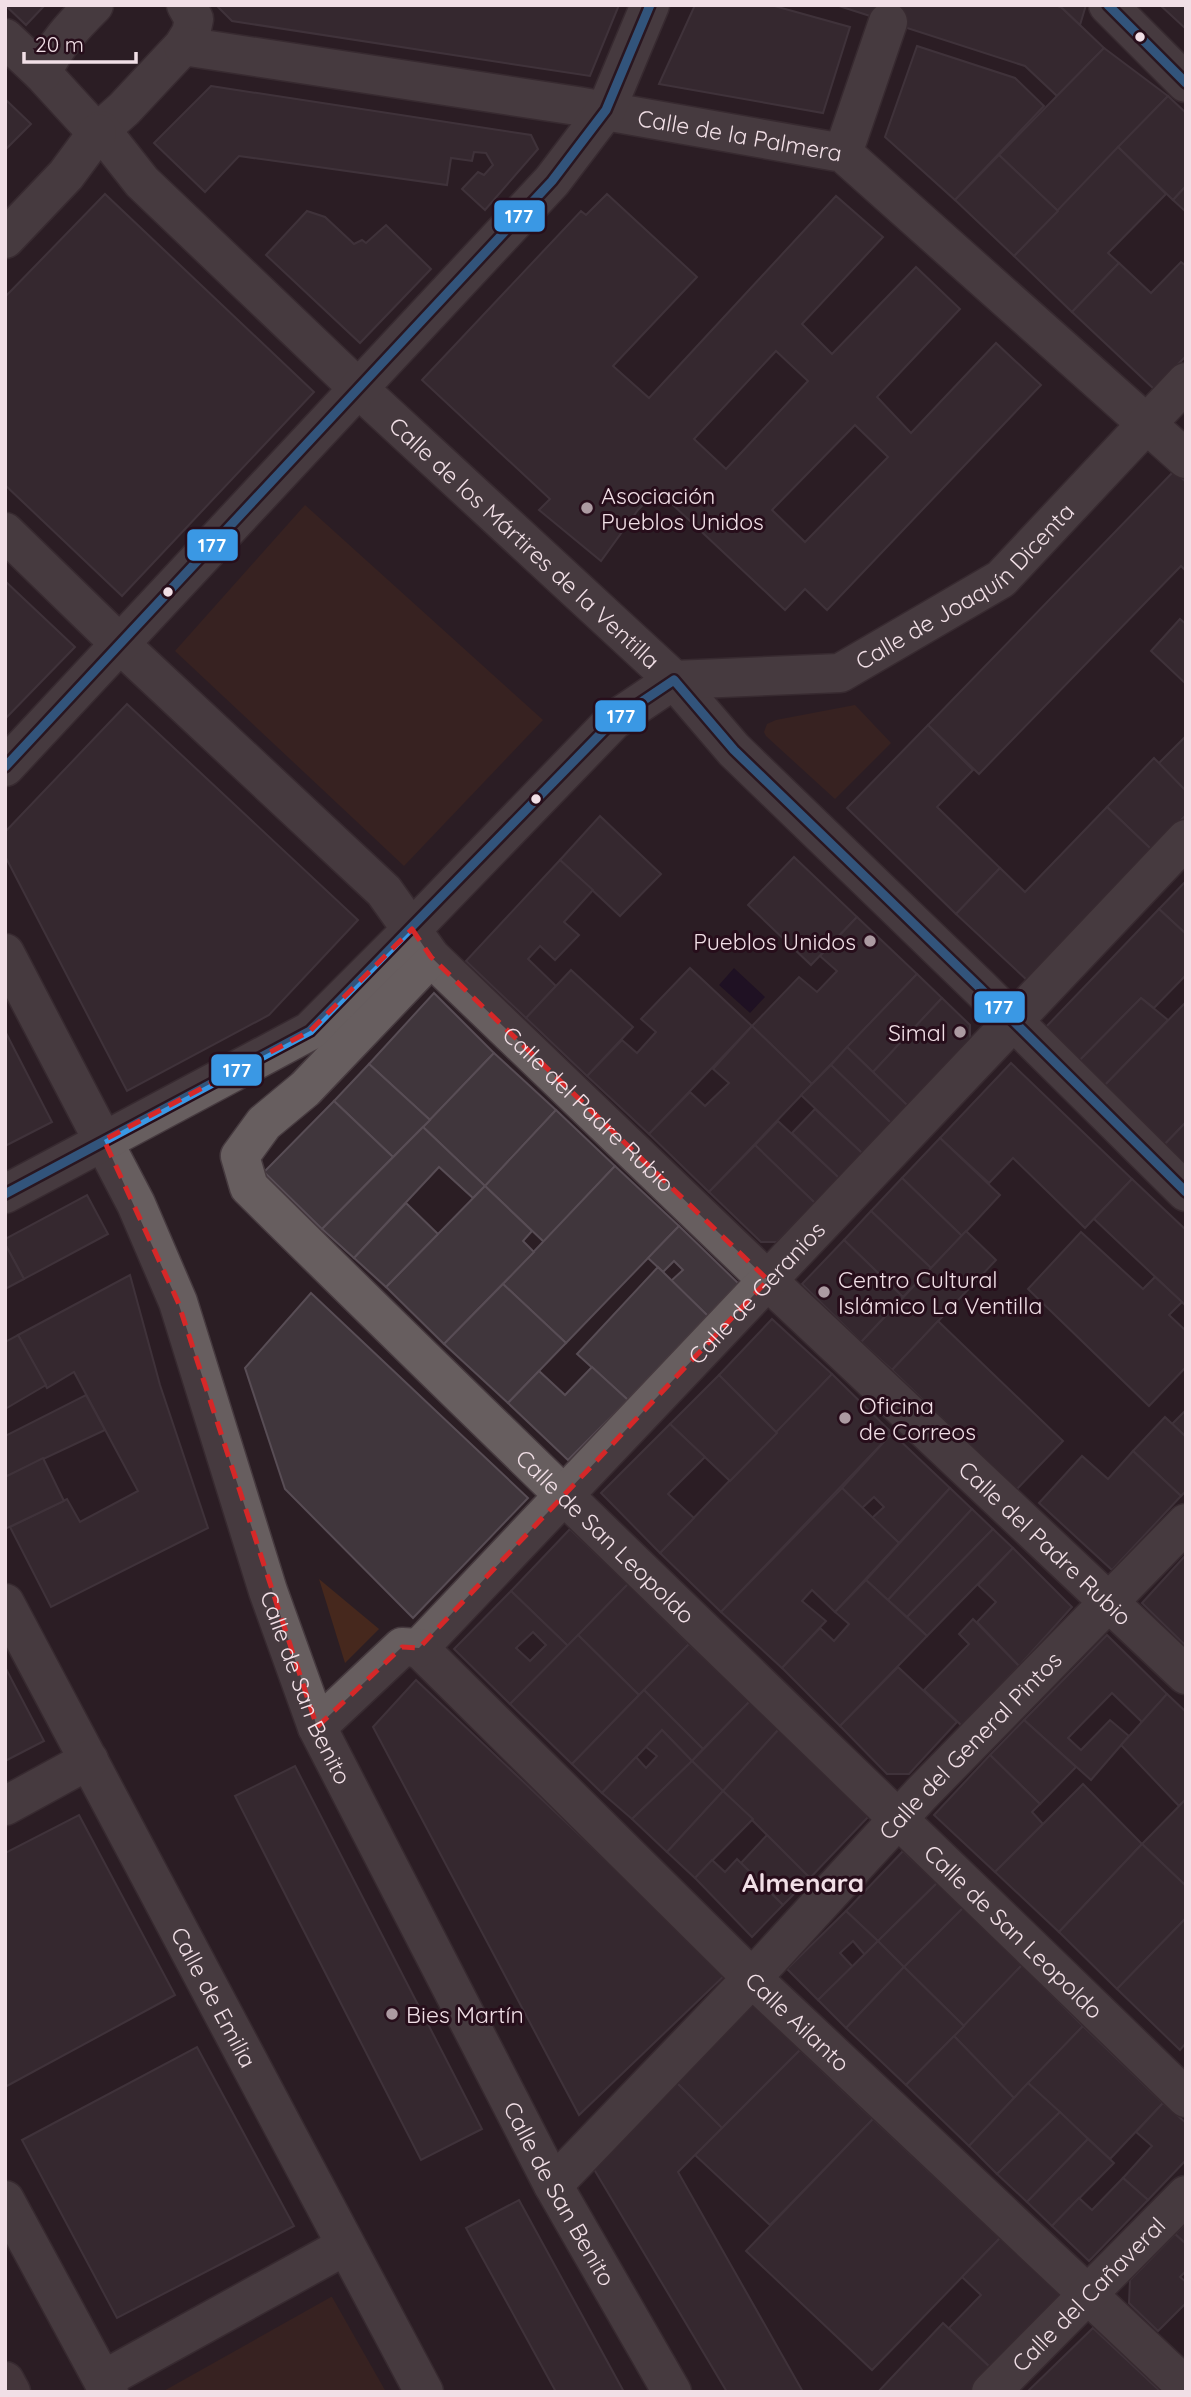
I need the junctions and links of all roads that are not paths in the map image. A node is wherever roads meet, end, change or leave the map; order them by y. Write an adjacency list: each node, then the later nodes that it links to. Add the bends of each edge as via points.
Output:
1 (94, 5): 8 (street, via 64,34)
2 (186, 5): 7 (street, via 194,19)
3 (650, 5): 10 (street)
4 (1108, 5): 9 (street)
5 (888, 22): 12 (street)
6 (5, 38): 8 (street)
7 (183, 46): 10 (street, Calle de la Palmera); 11 (street)
8 (42, 73): 11 (street, Calle de los Mártires de la Ventilla)
9 (1186, 83)
10 (606, 110): 12 (street, Calle de la Palmera); 15 (street, via 552,181)
11 (99, 131): 13 (street, via 66,175); 15 (street, Calle de los Mártires de la Ventilla, via 142,182)
12 (843, 152): 16 (street, Calle de la Palmera)
13 (5, 239)
14 (1186, 382): 16 (street, Calle de Joaquín Dicenta)
15 (359, 389): 19 (street); 20 (street, Calle de los Mártires de la Ventilla)
16 (1147, 422): 17 (street, Calle de la Palmera); 20 (street, Calle de Joaquín Dicenta, via 1001,579 840,673)
17 (1186, 459)
18 (5, 532): 19 (street, Calle del Padre Rubio)
19 (120, 644): 21 (street); 23 (street, Calle del Padre Rubio, via 384,891)
20 (674, 680): 23 (street, via 613,721); 25 (street, Calle de los Mártires de la Ventilla, via 734,750)
21 (5, 767)
22 (1186, 839): 25 (street, Calle de Geranios)
23 (421, 943): 26 (street, via 310,1031); 29 (street, Calle del Padre Rubio); 30 (street, Calle de San Leopoldo, via 305,1089 264,1123 240,1156 249,1187)
24 (5, 953): 26 (street, Calle de San Benito)
25 (1011, 1022): 27 (street, Calle de los Mártires de la Ventilla); 29 (street, Calle de Geranios)
26 (104, 1140): 28 (street); 36 (street, Calle de San Benito, via 178,1302 268,1591)
27 (1186, 1192)
28 (5, 1194)
29 (768, 1280): 30 (street, Calle de Geranios); 32 (street, Calle del Padre Rubio)
30 (564, 1496): 34 (street, Calle de Geranios); 39 (street, Calle de San Leopoldo)
31 (1186, 1523): 32 (street, Calle del General Pintos)
32 (1109, 1600): 35 (street, Calle del Padre Rubio); 39 (street, Calle del General Pintos)
33 (5, 1603): 37 (street, Calle de Emilia)
34 (419, 1648): 36 (street, Calle de Geranios, via 402,1647); 40 (street, Calle Ailanto)
35 (1186, 1675)
36 (317, 1727): 42 (street, Calle de San Benito)
37 (89, 1760): 38 (street); 45 (street, Calle de Emilia)
38 (5, 1806)
39 (899, 1818): 40 (street, Calle del General Pintos); 41 (street, Calle de San Leopoldo)
40 (752, 1978): 42 (street, Calle del General Pintos); 46 (street, Calle Ailanto)
41 (1186, 2098)
42 (553, 2185): 52 (street, Calle de San Benito)
43 (1186, 2195): 46 (street, Calle del Cañaveral)
44 (5, 2200): 48 (street)
45 (345, 2246): 48 (street); 51 (street, Calle de Emilia)
46 (1087, 2296): 49 (street, Calle Ailanto); 53 (street, Calle del Cañaveral)
47 (5, 2381): 50 (main road)
48 (106, 2386)
49 (1186, 2388)
50 (11, 2392)
51 (424, 2392)
52 (672, 2392)
53 (991, 2392)

